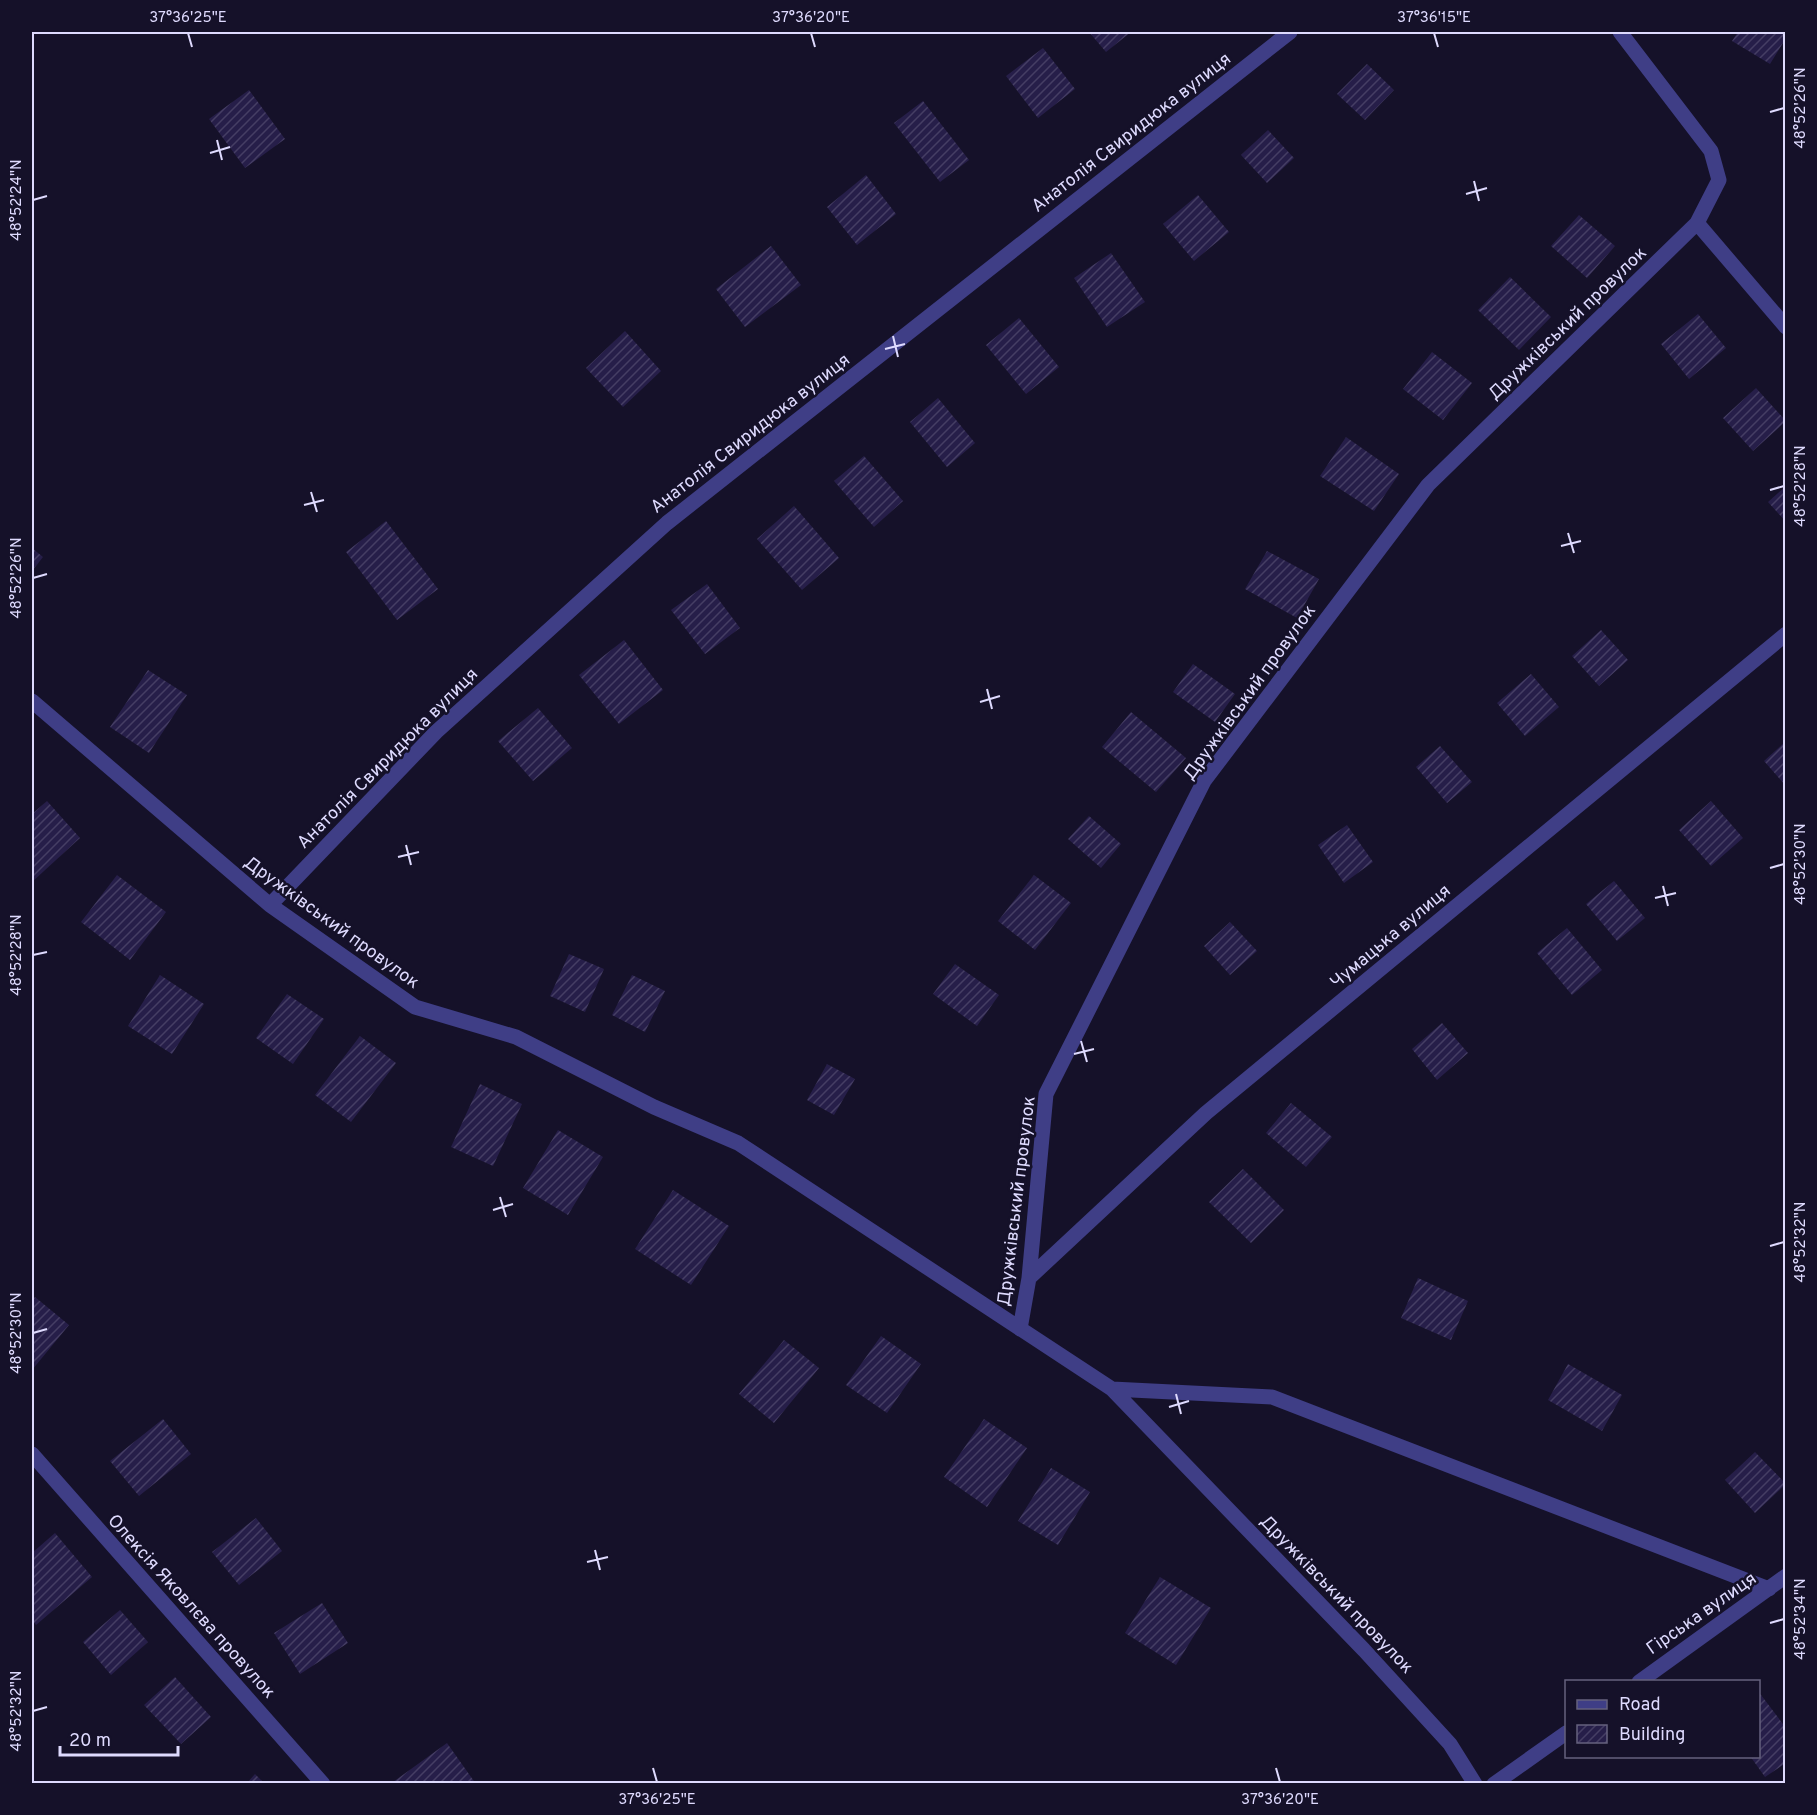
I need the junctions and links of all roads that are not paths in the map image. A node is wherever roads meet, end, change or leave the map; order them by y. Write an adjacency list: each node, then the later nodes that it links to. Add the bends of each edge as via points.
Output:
1 (1290, 32): 7 (street, Анатолія Свиридюка вулиця, via 667,523 436,732)
2 (1620, 32): 3 (street, Дружківський провулок, via 1711,151 1719,180)
3 (1697, 223): 4 (street); 8 (street, Дружківський провулок, via 1428,485 1204,781 1046,1094)
4 (1785, 327)
5 (1785, 634): 8 (street, Чумацька вулиця, via 1206,1113)
6 (32, 701): 7 (street, Дружківський провулок)
7 (270, 905): 9 (street, Дружківський провулок, via 415,1007 516,1037 654,1107 738,1143)
8 (1029, 1278): 9 (street, Дружківський провулок)
9 (1020, 1329): 10 (street, Дружківський провулок)
10 (1112, 1389): 13 (street, via 1272,1397); 17 (street, Дружківський провулок, via 1364,1650 1450,1744)
11 (32, 1454): 16 (street, Олексія Яковлєва провулок)
12 (1785, 1576): 13 (street, Гірська вулиця)
13 (1769, 1589): 14 (street, Гірська вулиця)
14 (1642, 1680)
15 (1565, 1733): 18 (street)
16 (324, 1784)
17 (1475, 1784)
18 (1494, 1784)

